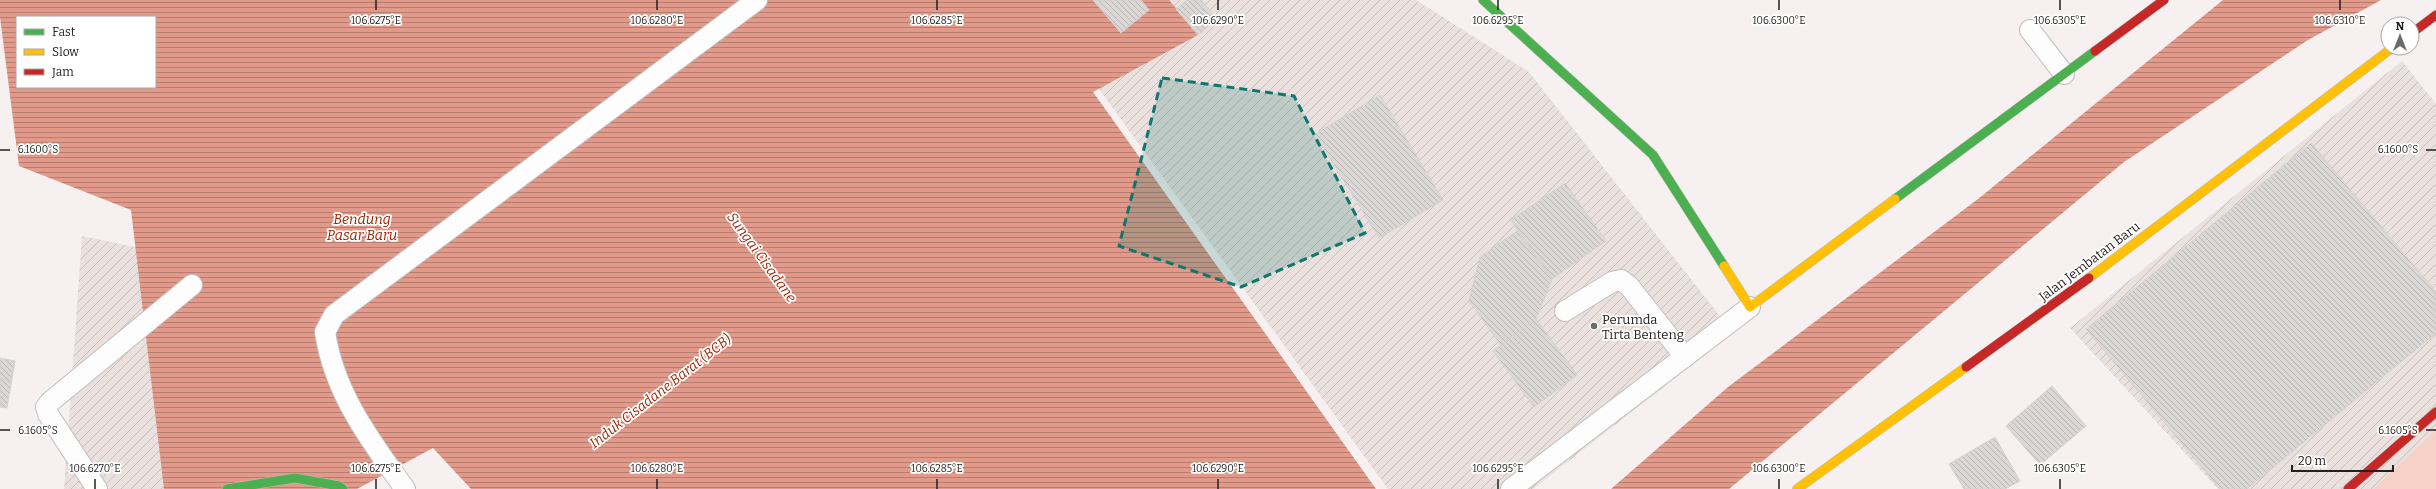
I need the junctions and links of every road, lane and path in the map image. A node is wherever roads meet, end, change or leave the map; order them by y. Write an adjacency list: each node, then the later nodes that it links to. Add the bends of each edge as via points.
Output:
1 (757, 0): 17 (lane, via 334,315 325,332 339,385 365,434)
2 (1483, 0): 10 (street, via 1653,155)
3 (2164, 0): 8 (street)
4 (2436, 15): 5 (street)
5 (2420, 27)
6 (2030, 30): 8 (lane)
7 (2381, 56): 19 (street, Jalan Jembatan Baru, via 2085,281)
8 (2064, 74): 10 (street)
9 (192, 285): 14 (lane, via 46,407)
10 (1750, 307): 12 (lane)
11 (1565, 311): 12 (lane, via 1612,282 1621,280 1629,286)
12 (1685, 357): 18 (lane)
13 (2436, 412): 20 (street)
14 (97, 489)
15 (227, 489): 16 (street, via 294,478 339,486)
16 (343, 489)
17 (405, 489)
18 (1511, 489)
19 (1797, 489)
20 (2348, 489)

